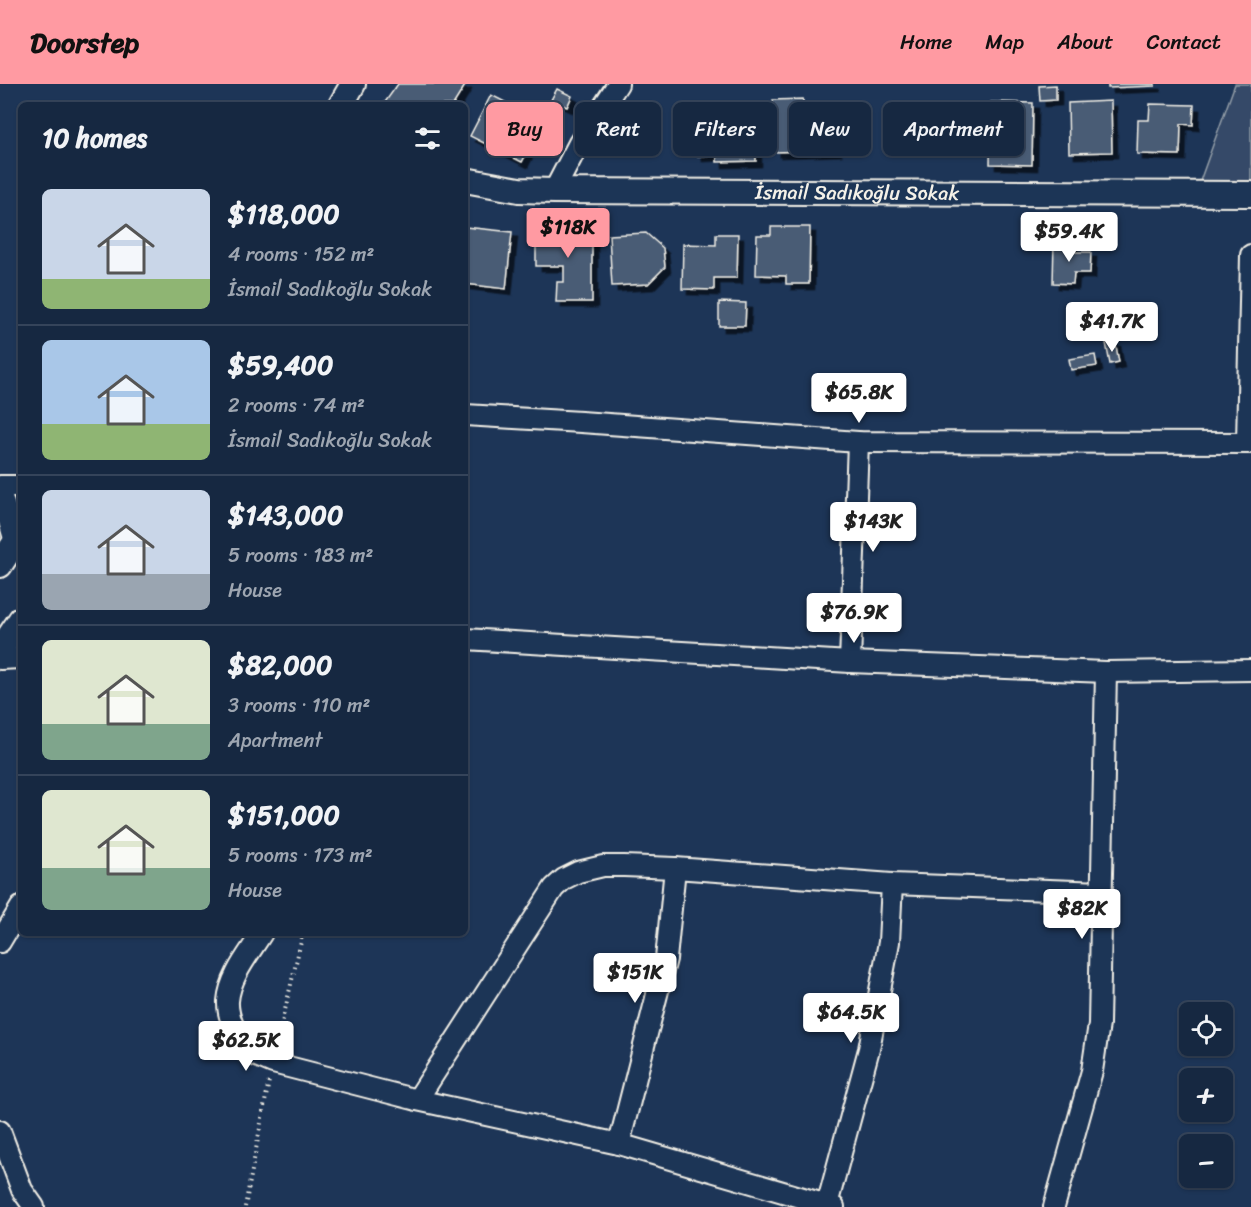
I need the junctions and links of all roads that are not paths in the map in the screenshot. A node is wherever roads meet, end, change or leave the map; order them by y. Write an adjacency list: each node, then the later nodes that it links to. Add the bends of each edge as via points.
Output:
1 (353, 84): 3 (street)
2 (618, 84): 5 (street, via 579,143)
3 (342, 102)
4 (468, 181): 5 (street, İsmail Sadıkoğlu Sokak, via 519,190)
5 (554, 191): 6 (street, İsmail Sadıkoğlu Sokak)
6 (1251, 194)
7 (1251, 255): 10 (street)
8 (468, 415): 9 (street)
9 (858, 442): 10 (street); 20 (street)
10 (1249, 443)
11 (18, 486): 12 (street)
12 (0, 488): 13 (street)
13 (18, 538): 14 (street)
14 (0, 566)
15 (18, 623): 17 (street)
16 (468, 639): 20 (street)
17 (0, 650)
18 (18, 658): 19 (street)
19 (0, 660)
20 (850, 662): 22 (street)
21 (1251, 670): 22 (street)
22 (1106, 672): 25 (street)
23 (675, 868): 24 (street); 29 (street, via 603,866 564,879 554,888); 31 (street, via 666,959)
24 (892, 885): 25 (street); 32 (street, via 889,942 869,1049)
25 (1102, 892): 34 (street, via 1099,1024 1094,1059)
26 (18, 912): 28 (street)
27 (260, 936): 29 (street, via 234,978 228,1002 232,1024 244,1051 273,1063)
28 (0, 942)
29 (417, 1100): 31 (street)
30 (0, 1131): 33 (street, via 22,1190)
31 (619, 1144): 32 (street)
32 (831, 1206)
33 (34, 1207)
34 (1054, 1207)

